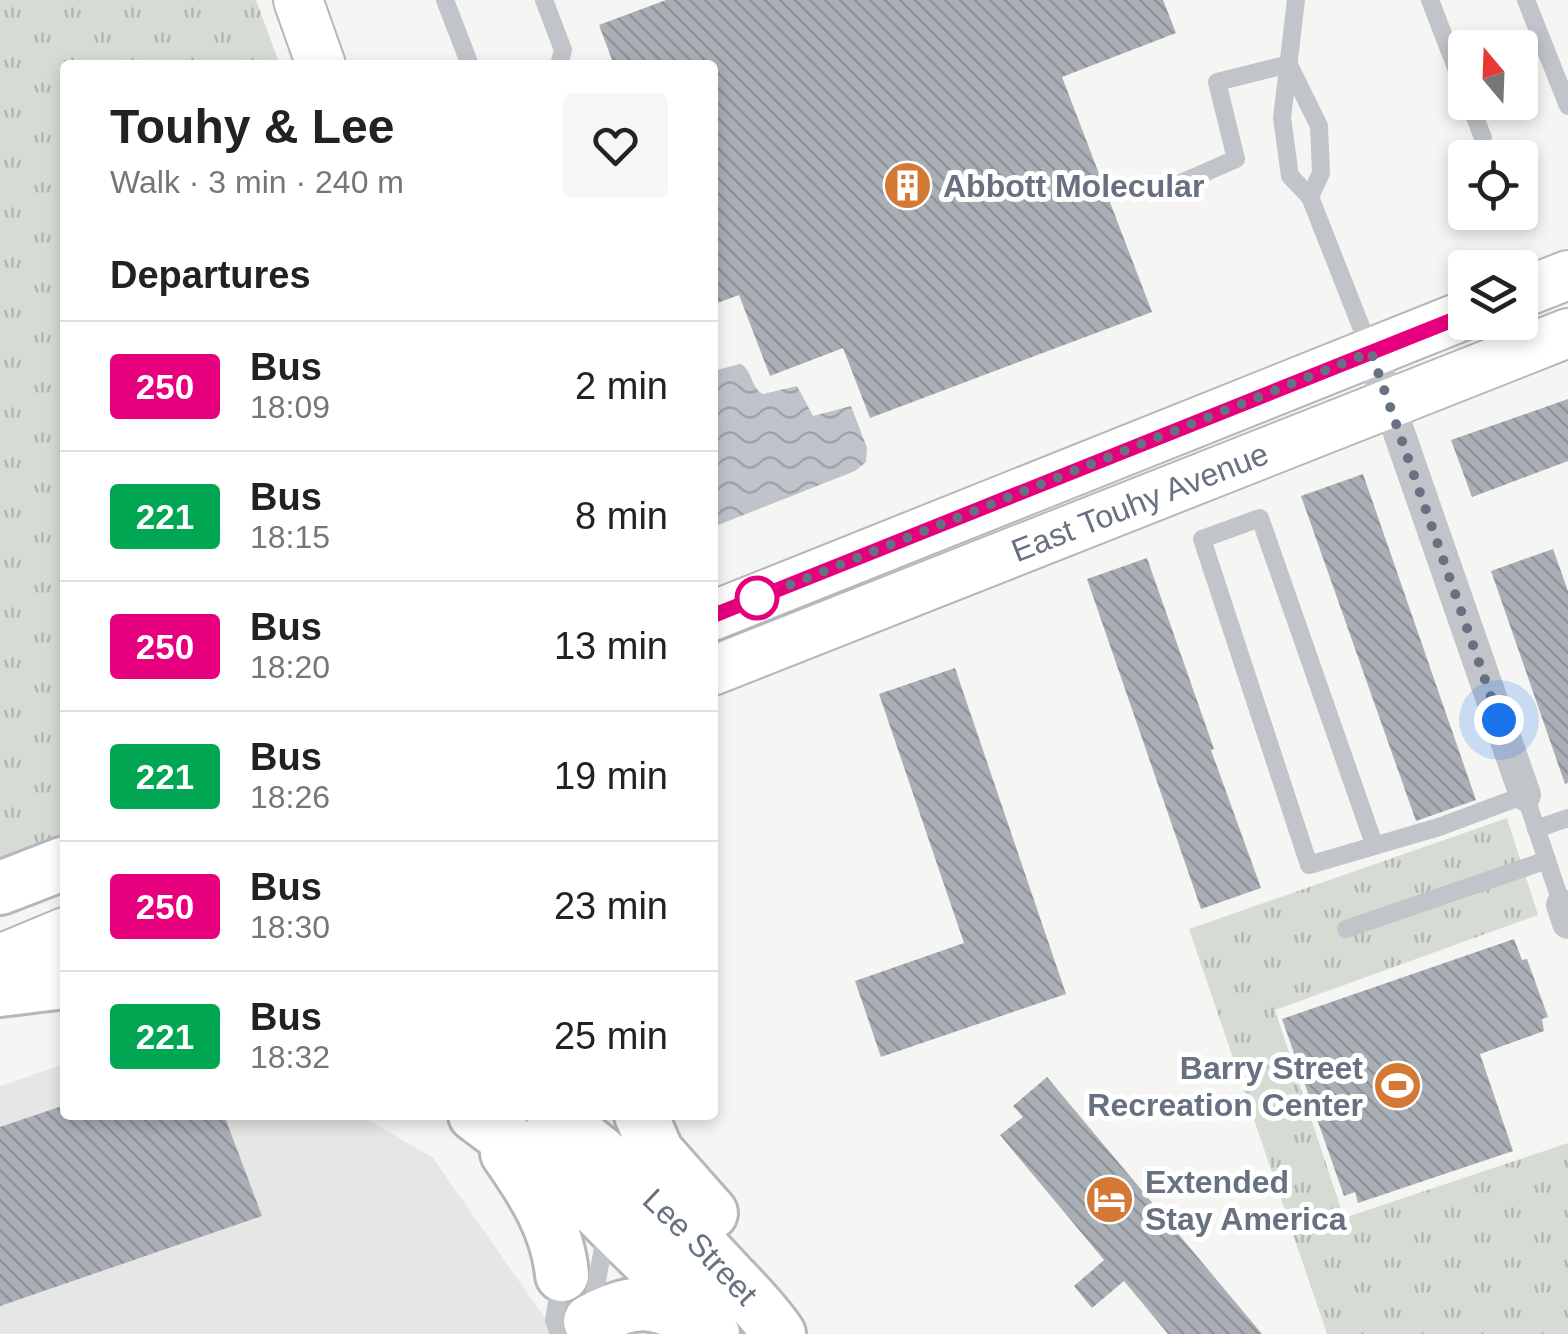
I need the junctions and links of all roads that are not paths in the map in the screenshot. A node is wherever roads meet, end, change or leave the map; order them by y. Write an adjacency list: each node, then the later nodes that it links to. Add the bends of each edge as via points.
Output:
1 (298, 0): 8 (main road)
2 (445, 0): 9 (lane)
3 (544, 0): 10 (lane, via 563,50)
4 (1296, 0): 11 (lane)
5 (1430, 0): 7 (lane)
6 (1526, 0): 12 (lane)
7 (1448, 47)
8 (320, 60)
9 (468, 60)
10 (560, 60)
11 (1289, 64): 15 (lane, via 1217,82 1236,159); 16 (lane, via 1282,118 1290,176); 16 (lane, via 1319,126 1322,173)
12 (1568, 106)
13 (1476, 120): 14 (lane)
14 (1483, 138)
15 (1160, 192)
16 (1310, 196): 21 (lane)
17 (1568, 275): 18 (main road)
18 (1538, 287)
19 (1448, 323): 21 (main road, East Touhy Avenue)
20 (1568, 333): 22 (main road, East Touhy Avenue)
21 (1371, 352): 22 (street); 23 (main road, East Touhy Avenue)
22 (1390, 403): 24 (main road, East Touhy Avenue); 25 (street)
23 (718, 614)
24 (718, 669)
25 (1525, 795): 27 (lane); 28 (lane)
26 (1568, 818): 27 (lane)
27 (1536, 829): 29 (lane)
28 (1374, 844): 28 (lane, via 1260,518 1202,538 1309,865)
29 (1547, 860): 32 (lane); 33 (lane)
30 (60, 864): 31 (main road)
31 (0, 888)
32 (1566, 911)
33 (1346, 929)
34 (60, 934): 35 (main road)
35 (0, 959)
36 (60, 983): 37 (main road)
37 (0, 990)
38 (482, 1120): 42 (main road, via 532,1190 560,1252)
39 (483, 1120): 41 (main road)
40 (642, 1120): 44 (main road, via 657,1152 764,1281)
41 (588, 1166): 42 (lane); 43 (lane); 44 (main road, Lee Street, via 680,1222); 45 (main road, Lee Street, via 654,1267)
42 (562, 1275): 43 (lane, via 554,1320)
43 (579, 1330): 45 (main road, via 614,1308 648,1302)
44 (776, 1330)
45 (710, 1331)

